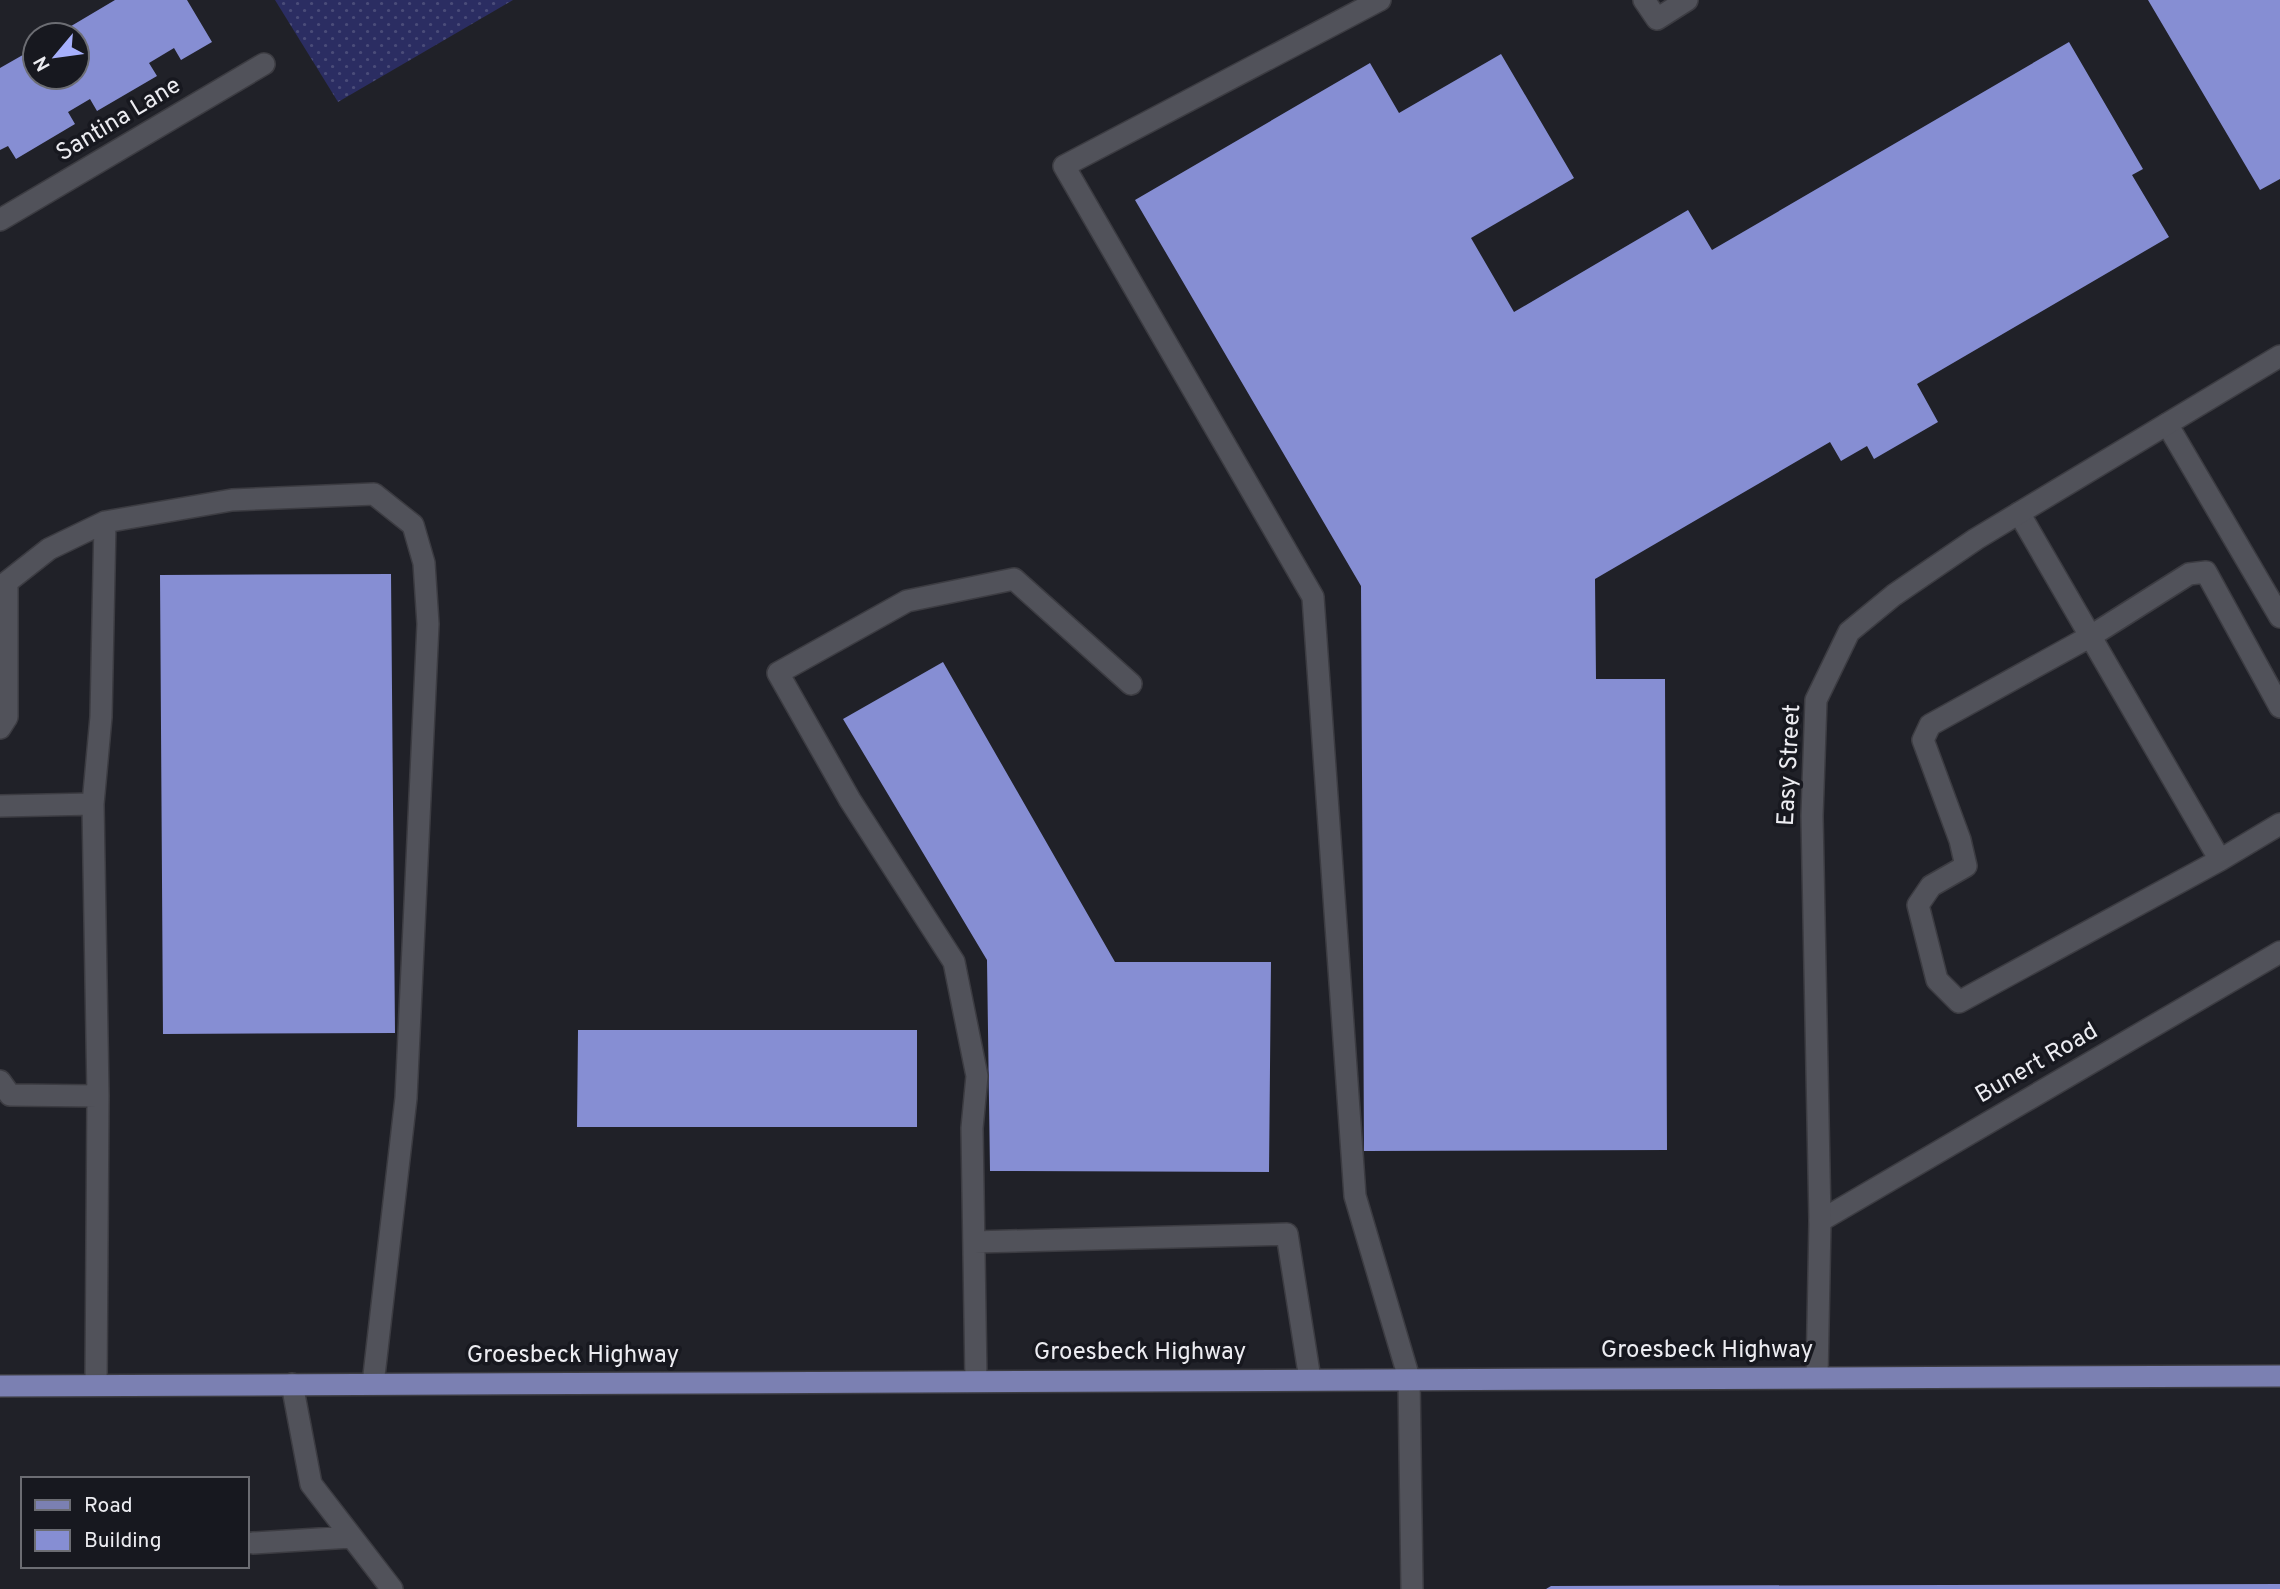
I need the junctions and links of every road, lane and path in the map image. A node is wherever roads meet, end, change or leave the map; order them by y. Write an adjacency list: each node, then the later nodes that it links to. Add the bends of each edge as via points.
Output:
1 (1380, 0): 26 (street, via 1064,166 1313,597 1355,1196)
2 (1644, 0): 3 (street, via 1657,19)
3 (1687, 0)
4 (264, 64): 5 (street, Santina Lane)
5 (0, 220)
6 (2280, 356): 7 (street, Easy Street)
7 (2166, 424): 8 (street, Easy Street); 10 (street)
8 (2018, 513): 11 (street); 22 (street, Easy Street, via 1904,588 1849,632 1816,700 1812,816)
9 (105, 522): 14 (street, via 49,549 7,582); 15 (street, via 101,717); 30 (street, via 232,500 374,494 413,525 424,563 428,624 418,857 406,1098)
10 (2280, 617)
11 (2091, 636): 13 (street, via 2189,574 2206,572); 18 (street); 18 (street, via 1930,725 1923,740 1966,866 1931,886 1917,905 1937,981 1959,1002)
12 (1131, 684): 23 (street, via 1014,579 907,601 778,673 850,800 954,962 977,1076 972,1128)
13 (2280, 707)
14 (3, 722)
15 (93, 804): 16 (street); 21 (street)
16 (0, 806)
17 (2280, 824): 18 (street)
18 (2220, 860)
19 (2280, 952): 22 (street, Bunert Road)
20 (0, 1081): 21 (street, via 10,1095)
21 (98, 1096): 31 (street)
22 (1821, 1221): 25 (street, Easy Street)
23 (974, 1242): 27 (street, via 1287,1234); 28 (street)
24 (2280, 1376): 25 (main road, Groesbeck Highway)
25 (1817, 1377): 26 (main road, Groesbeck Highway)
26 (1409, 1378): 27 (main road, Groesbeck Highway); 36 (street)
27 (1310, 1379): 28 (main road, Groesbeck Highway)
28 (976, 1380): 30 (main road, Groesbeck Highway)
29 (292, 1384): 30 (main road, Groesbeck Highway); 31 (main road, Groesbeck Highway); 33 (street, via 311,1484)
30 (373, 1384)
31 (96, 1385): 32 (main road, Groesbeck Highway)
32 (0, 1386)
33 (351, 1537): 34 (street); 35 (street)
34 (253, 1543)
35 (391, 1589)
36 (1412, 1589)

